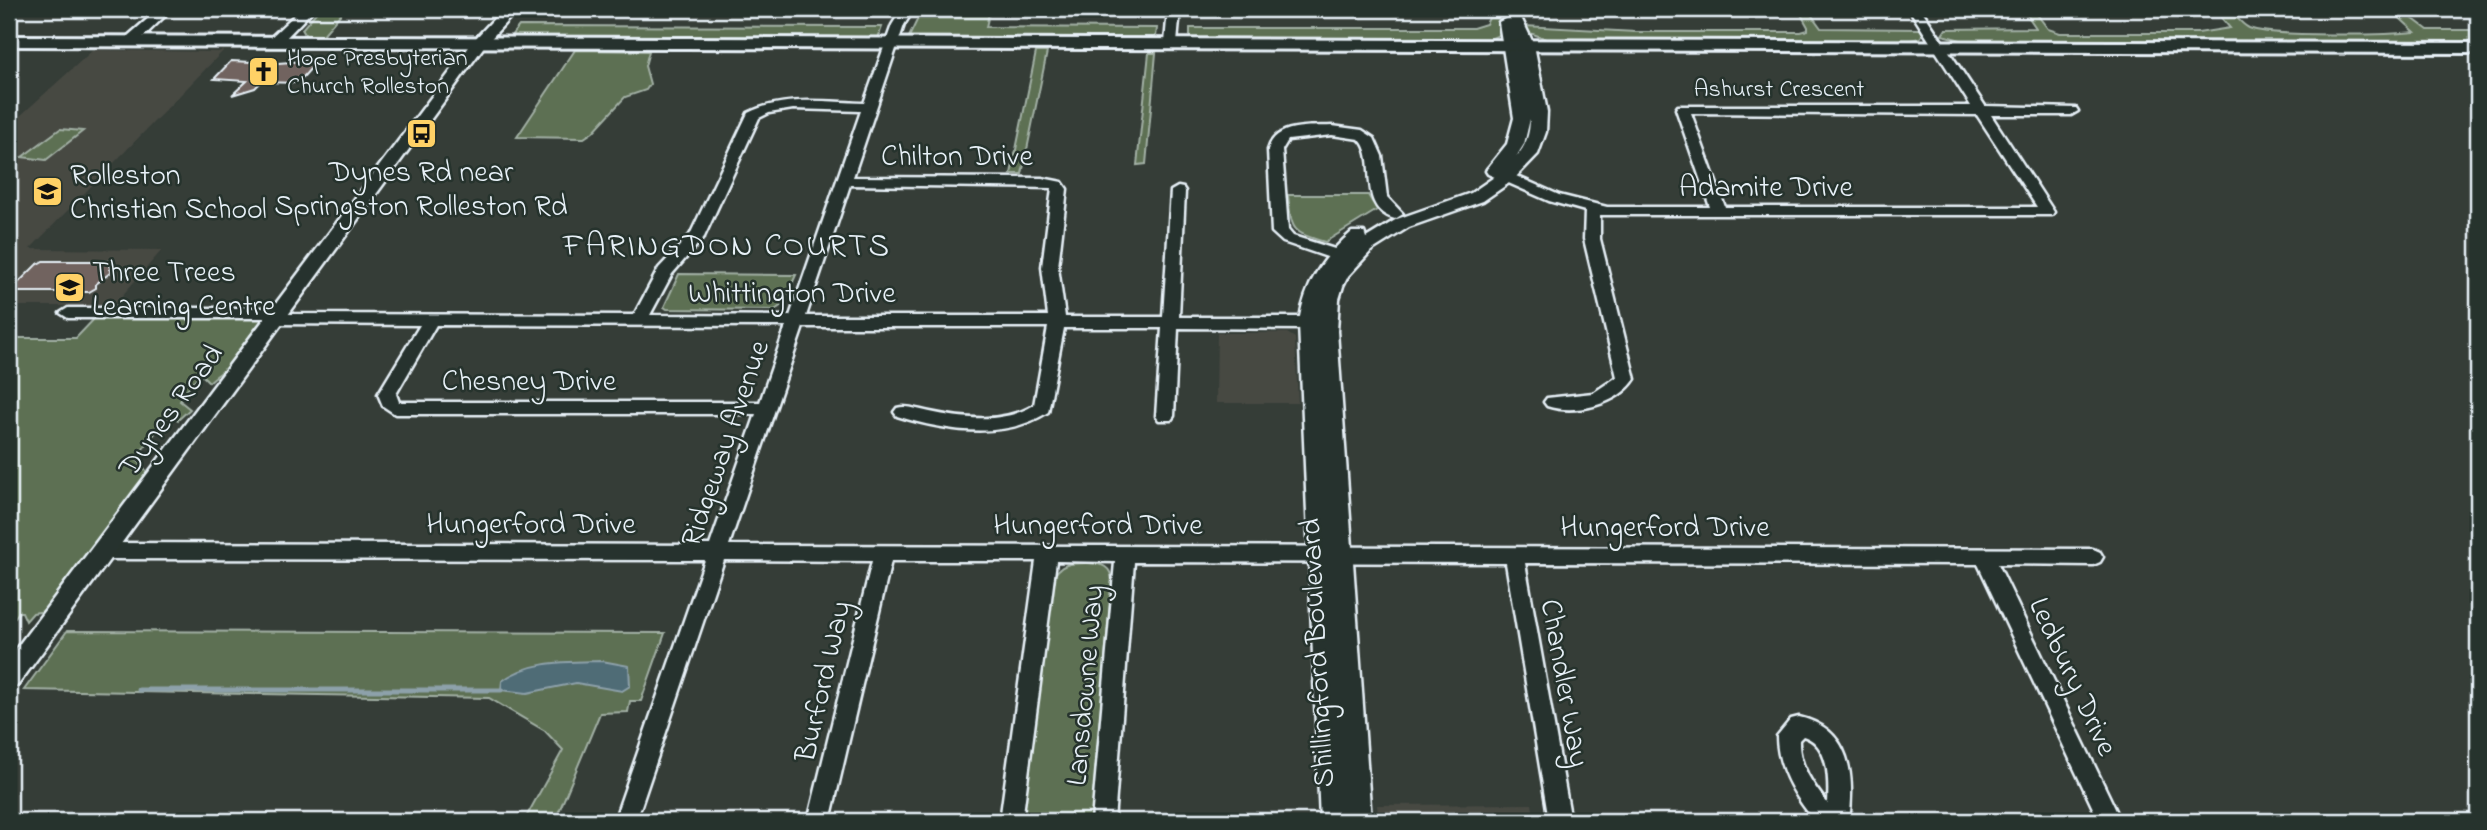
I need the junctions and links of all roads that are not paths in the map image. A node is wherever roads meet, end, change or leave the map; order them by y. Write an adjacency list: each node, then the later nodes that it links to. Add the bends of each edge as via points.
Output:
1 (166, 9): 10 (street)
2 (308, 9): 12 (street)
3 (313, 9): 12 (street)
4 (511, 9): 13 (street, Dynes Road)
5 (908, 9): 14 (street, Ridgeway Avenue)
6 (1174, 9): 15 (street)
7 (1498, 9): 16 (street)
8 (1510, 9): 16 (street, via 1520,25)
9 (1915, 9): 17 (street)
10 (133, 39): 11 (main road); 12 (main road)
11 (9, 41)
12 (281, 41): 13 (main road)
13 (480, 42): 14 (main road); 30 (street, Dynes Road)
14 (891, 43): 15 (main road); 19 (street, Ridgeway Avenue)
15 (1171, 43): 16 (main road)
16 (1518, 45): 17 (main road); 22 (street, Shillingford Boulevard, via 1538,112 1538,132 1529,154)
17 (1940, 46): 18 (main road); 20 (street)
18 (2478, 48)
19 (869, 107): 23 (street, Ridgeway Avenue); 31 (street, via 778,106 753,116 696,237 665,272)
20 (1982, 110): 21 (street); 26 (street, Ashurst Crescent, via 1683,109); 26 (street, Adamite Drive, via 2047,212)
21 (2071, 111)
22 (1500, 174): 25 (street, Adamite Drive); 27 (street, Shillingford Boulevard); 41 (street, Shillingford Boulevard, via 1477,197 1377,237 1340,273 1329,299 1327,331)
23 (844, 181): 33 (street, Ridgeway Avenue); 34 (street, Chilton Drive, via 1042,181 1057,185 1061,198 1050,267)
24 (1178, 191): 35 (street)
25 (1593, 210): 26 (street, Adamite Drive); 37 (street, via 1592,239 1626,379 1612,394 1595,401)
26 (1719, 212)
27 (1395, 214): 28 (street, Shillingford Boulevard); 28 (street, via 1379,196 1371,143 1364,136 1342,132 1283,136 1275,150 1280,232)
28 (1336, 255): 36 (street, Shillingford Boulevard, via 1311,298)
29 (68, 313): 30 (street, Whittington Drive)
30 (277, 316): 32 (street, Whittington Drive); 42 (street, Dynes Road)
31 (640, 319): 32 (street, Whittington Drive); 33 (street, Whittington Drive)
32 (431, 320): 38 (street, Chesney Drive, via 387,394 396,408)
33 (796, 320): 34 (street, Whittington Drive); 38 (street, Ridgeway Avenue)
34 (1057, 321): 35 (street, Whittington Drive); 39 (street, via 1046,396 1034,415 1015,422 932,422)
35 (1171, 322): 36 (street, Whittington Drive); 40 (street)
36 (1309, 323): 41 (street, Shillingford Boulevard)
37 (1553, 401)
38 (766, 408): 43 (street, Ridgeway Avenue)
39 (903, 412)
40 (1165, 416)
41 (1327, 482): 47 (street, Shillingford Boulevard)
42 (103, 551): 43 (street, Hungerford Drive); 51 (street, Dynes Road)
43 (716, 553): 44 (street, Hungerford Drive); 52 (street, Ridgeway Avenue)
44 (883, 554): 45 (street, Hungerford Drive); 53 (street, Burford Way)
45 (1047, 554): 46 (street, Hungerford Drive); 54 (street)
46 (1125, 554): 47 (street, Hungerford Drive); 55 (street, Lansdowne Way)
47 (1331, 554): 48 (street, Hungerford Drive); 56 (street, Shillingford Boulevard); 57 (street, Shillingford Boulevard)
48 (1514, 555): 49 (street, Hungerford Drive); 58 (street, Chandler Way)
49 (1984, 556): 50 (street, Hungerford Drive); 61 (street, Ledbury Drive)
50 (2093, 556)
51 (9, 677)
52 (625, 821)
53 (819, 821)
54 (1011, 821)
55 (1103, 821)
56 (1333, 821)
57 (1357, 821)
58 (1560, 821)
59 (1829, 821): 60 (street, via 1792,763 1788,736 1799,726 1817,730 1830,744 1838,773)
60 (1838, 821)
61 (2110, 821)

